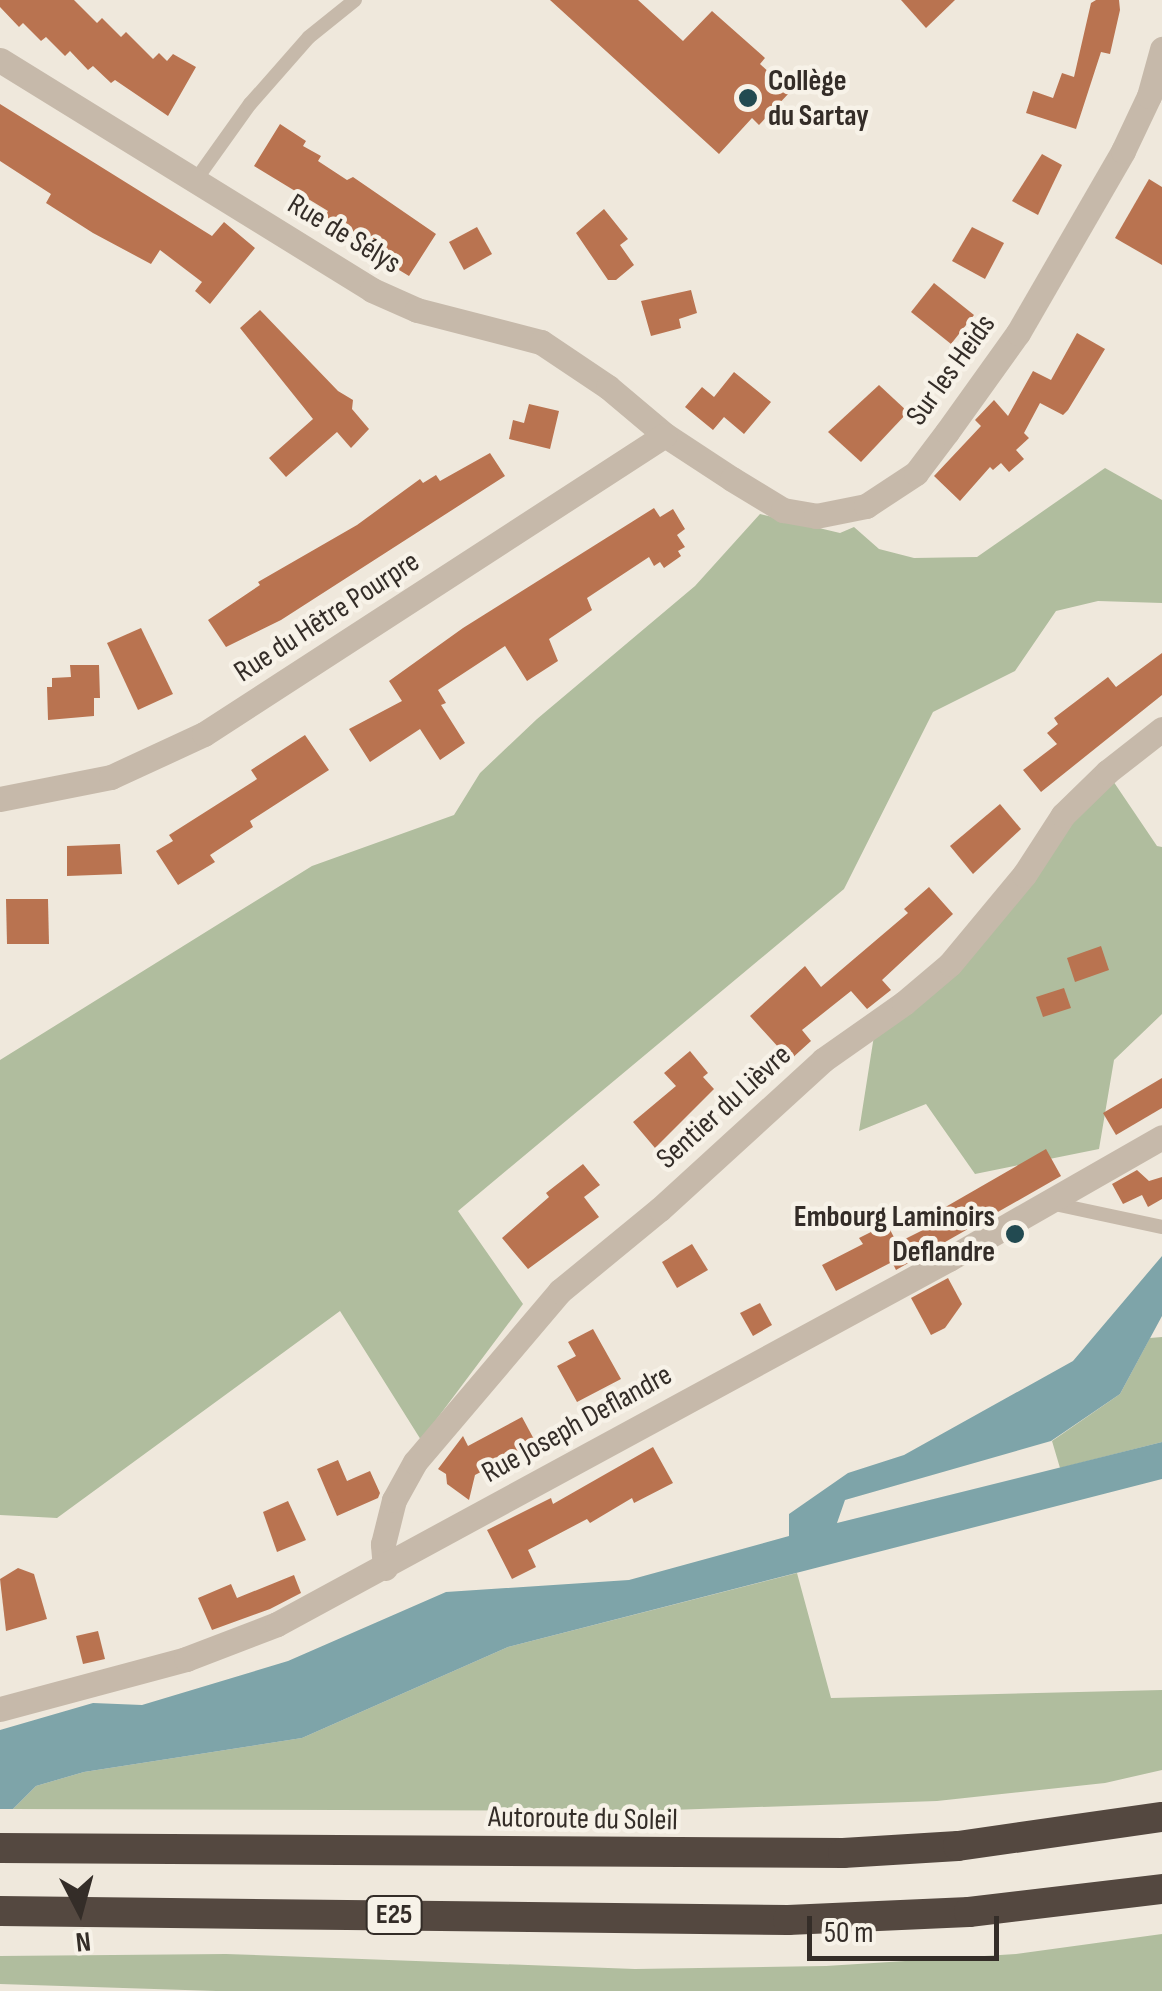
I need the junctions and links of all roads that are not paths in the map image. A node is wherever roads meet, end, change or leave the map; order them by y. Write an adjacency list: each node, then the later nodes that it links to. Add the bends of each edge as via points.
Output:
1 (355, 0): 4 (lane, via 309,37)
2 (1162, 50): 5 (street, Sur les Heids, via 1123,151 1028,316 916,473 866,506 816,516 783,510)
3 (0, 60): 4 (street, Rue de Sélys)
4 (195, 180): 5 (street, Rue de Sélys, via 390,300 541,342)
5 (665, 435): 7 (street, Rue du Hêtre Pourpre, via 204,734 111,777)
6 (1162, 729): 11 (street, Sentier du Lièvre, via 1062,816 1024,875 950,964 823,1060 560,1290 415,1462 394,1500 382,1544)
7 (0, 799)
8 (1162, 1138): 9 (street, Rue Joseph Deflandre)
9 (1050, 1202): 10 (lane); 11 (street, Rue Joseph Deflandre)
10 (1162, 1227)
11 (385, 1568): 12 (street, Rue Joseph Deflandre, via 277,1624 186,1659)
12 (0, 1709)
13 (1162, 1817): 14 (highway, Autoroute du Soleil / E25, via 842,1854)
14 (0, 1848)
15 (1162, 1888): 16 (highway, E25, via 969,1912 788,1920)
16 (0, 1912)

